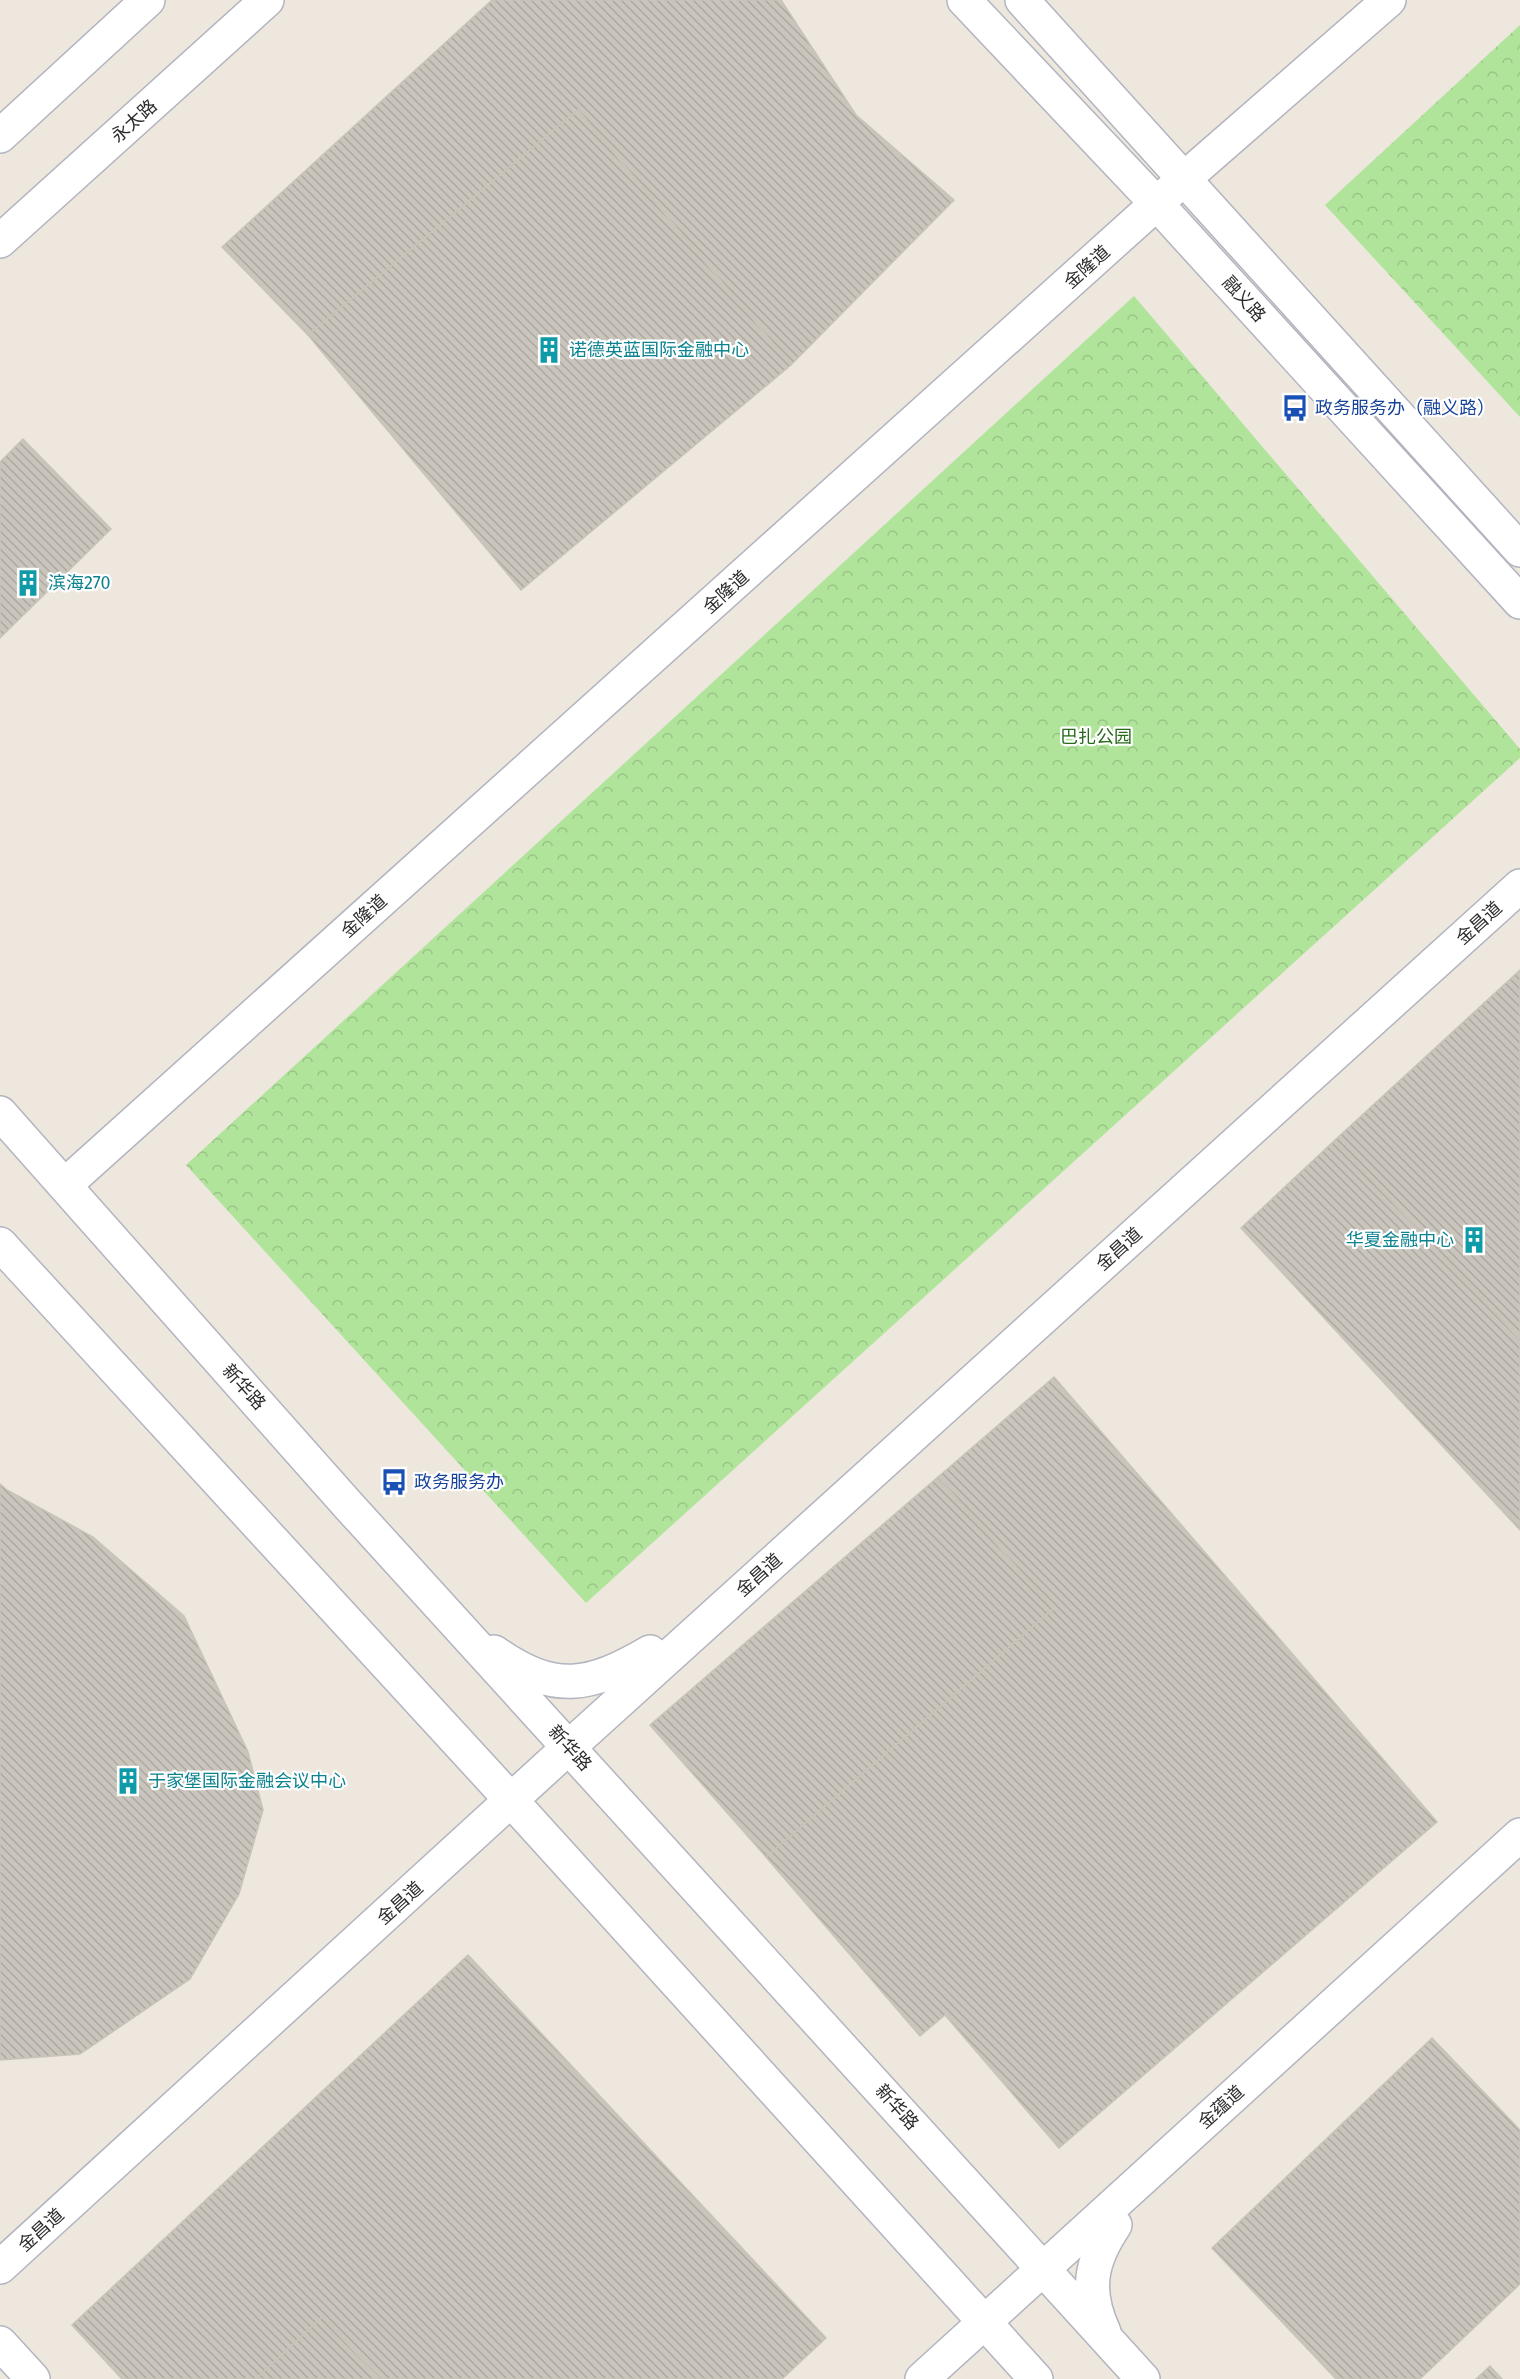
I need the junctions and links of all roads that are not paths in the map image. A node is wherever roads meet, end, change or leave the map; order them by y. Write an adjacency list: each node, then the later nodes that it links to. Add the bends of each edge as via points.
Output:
1 (148, 0): 6 (street)
2 (267, 0): 9 (street, 永太路)
3 (964, 0): 8 (street, 融义路)
4 (1022, 0): 7 (street, 融义路)
5 (1389, 0): 7 (street, 金隆道)
6 (0, 136)
7 (1185, 178): 8 (street, 金隆道); 10 (street, 融义路)
8 (1157, 204): 11 (street, 融义路); 15 (street, 金隆道)
9 (0, 241)
10 (1520, 550)
11 (1520, 602)
12 (1520, 861): 18 (street, 金昌道)
13 (1520, 886): 19 (street, 金昌道)
14 (0, 1113): 15 (street, 新华路)
15 (65, 1185): 17 (street, 新华路)
16 (0, 1244): 20 (street)
17 (465, 1632): 18 (street, via 519,1667 562,1682 602,1677); 19 (street, 新华路)
18 (650, 1652): 19 (street, 金昌道)
19 (563, 1741): 20 (street, 金昌道); 26 (street, 新华路)
20 (506, 1793): 24 (street, 金昌道); 25 (street, 金昌道); 27 (street)
21 (1520, 1835): 26 (street, 金蕴道)
22 (1520, 1859): 23 (street, 金蕴道)
23 (1115, 2225): 26 (street, 金蕴道); 28 (street, via 1101,2246 1092,2280 1092,2298)
24 (0, 2237)
25 (0, 2267)
26 (1049, 2275): 27 (street, 金蕴道); 28 (street, 新华路)
27 (990, 2328): 31 (street, 金蕴道); 32 (street, 金蕴道); 33 (street)
28 (1107, 2339): 34 (street, 新华路)
29 (0, 2343): 30 (street)
30 (33, 2379)
31 (922, 2379)
32 (947, 2379)
33 (1036, 2379)
34 (1143, 2379)

